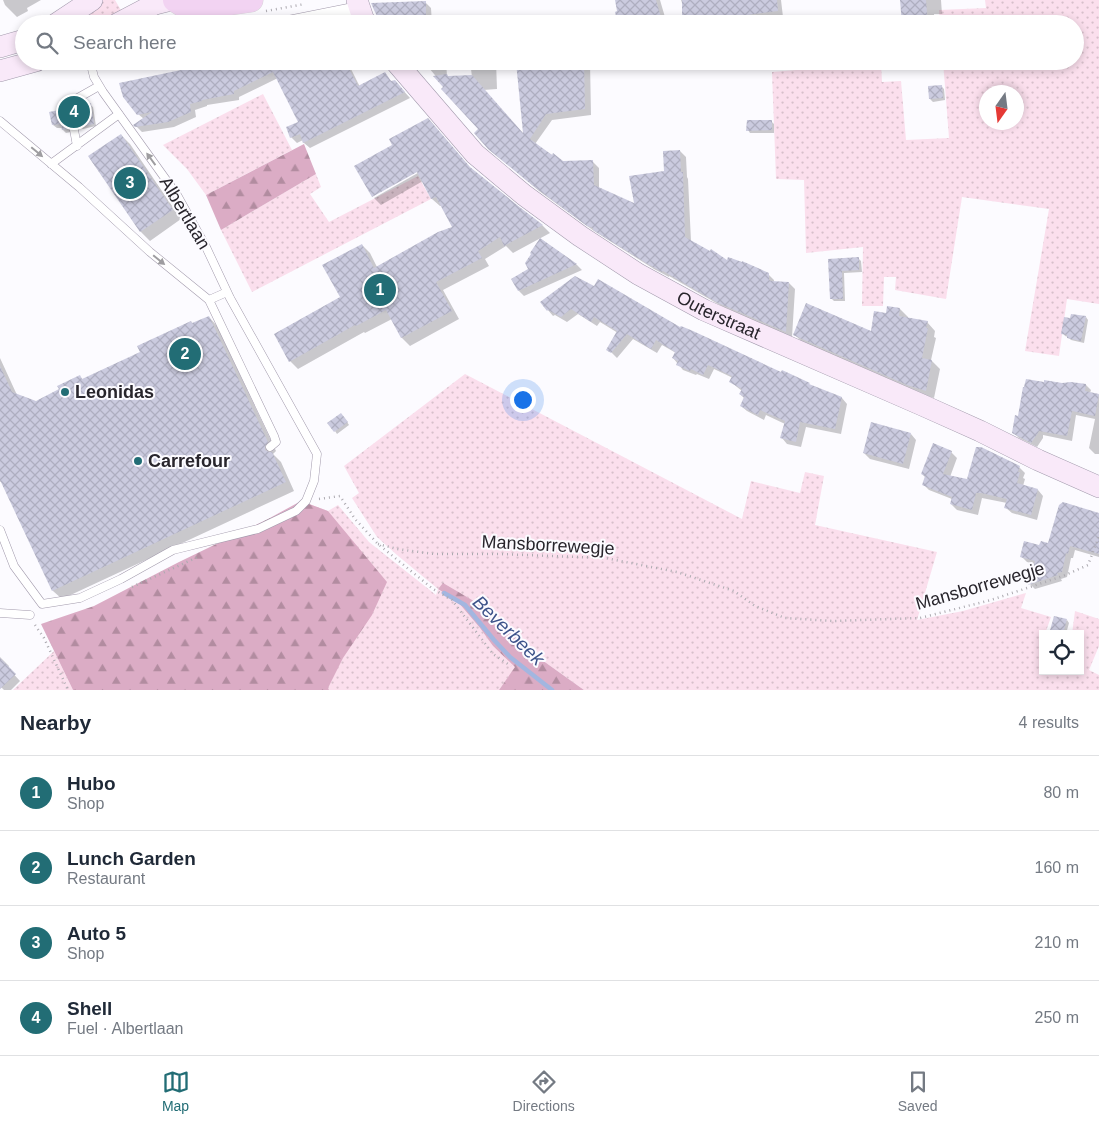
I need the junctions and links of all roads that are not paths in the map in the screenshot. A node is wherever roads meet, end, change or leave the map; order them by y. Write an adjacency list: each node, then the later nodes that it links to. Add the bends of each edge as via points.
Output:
1 (92, 0): 6 (street)
2 (171, 0): 7 (street, via 154,4)
3 (175, 0): 4 (main road, via 195,8)
4 (251, 0)
5 (361, 11): 8 (street)
6 (70, 15)
7 (134, 15)
8 (337, 15)
9 (15, 43): 10 (street)
10 (0, 47)
11 (15, 67): 14 (street)
12 (92, 70): 15 (lane, Albertlaan)
13 (403, 70): 23 (street, Outerstraat, via 475,154 532,201 638,274 704,310)
14 (0, 71)
15 (99, 86): 16 (lane, Albertlaan); 18 (lane, via 69,103)
16 (119, 114): 18 (lane); 20 (lane, Albertlaan, one-way to 16, via 177,196)
17 (0, 121): 19 (lane, one-way to 19)
18 (77, 146): 19 (lane)
19 (51, 164): 21 (lane, one-way to 21)
20 (228, 292): 21 (lane); 24 (lane, Albertlaan, via 317,454 314,481 306,501 296,511 258,529 173,550 80,598 42,604 14,566)
21 (208, 300): 22 (lane, via 274,436 276,442)
22 (270, 448)
23 (1099, 487)
24 (0, 530)
25 (0, 613): 26 (lane)
26 (30, 615)

